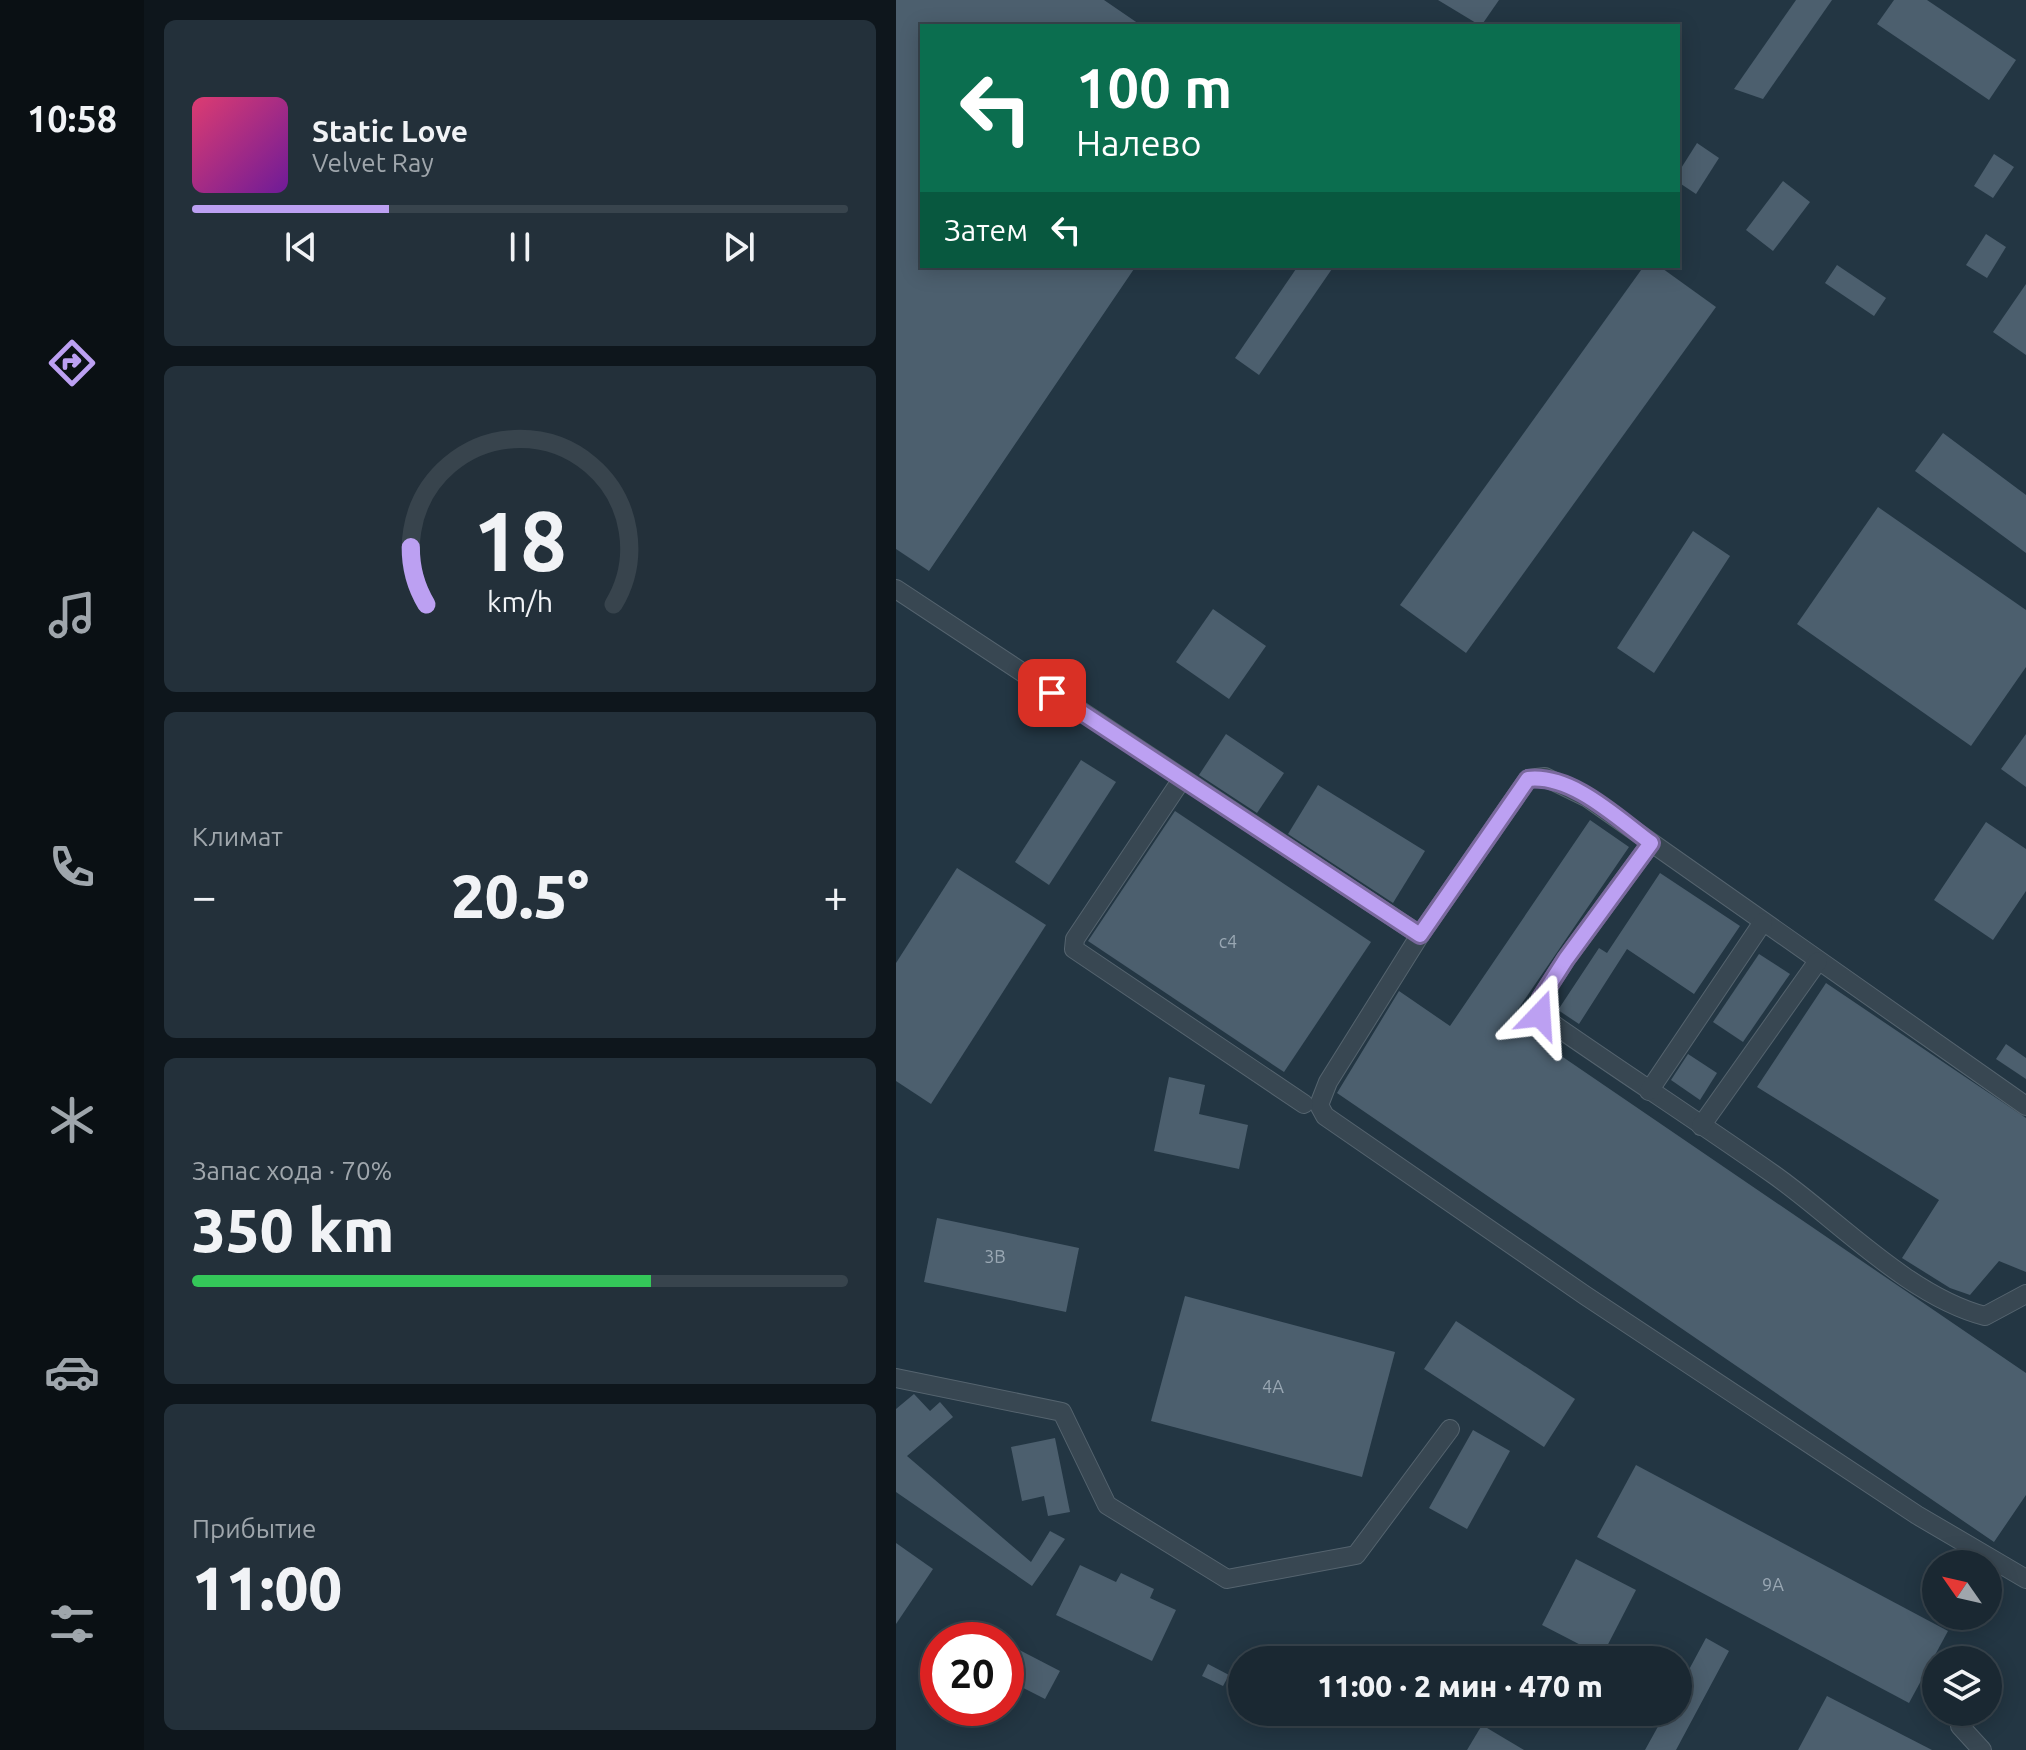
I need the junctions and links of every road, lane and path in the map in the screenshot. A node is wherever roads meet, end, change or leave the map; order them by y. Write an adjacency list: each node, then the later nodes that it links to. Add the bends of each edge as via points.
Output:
1 (896, 589): 2 (lane)
2 (1182, 779): 5 (lane); 8 (lane, via 1075,939 1074,949)
3 (1651, 843): 4 (lane); 5 (lane, via 1588,798 1545,777 1528,779); 7 (lane, via 1566,959 1541,998 1540,1015)
4 (1763, 922): 6 (lane); 7 (lane)
5 (1420, 935): 14 (lane, via 1328,1082 1319,1105 1325,1116 1917,1515)
6 (1818, 961): 9 (lane); 10 (lane)
7 (1649, 1091): 10 (lane)
8 (1304, 1104)
9 (2026, 1106)
10 (1701, 1126): 11 (lane, via 1953,1308 1985,1316)
11 (2026, 1294)
12 (896, 1378): 13 (lane, via 1062,1412 1107,1505 1227,1579 1356,1555)
13 (1450, 1429)
14 (2026, 1579)
15 (1960, 1726): 16 (lane)
16 (1982, 1750)

